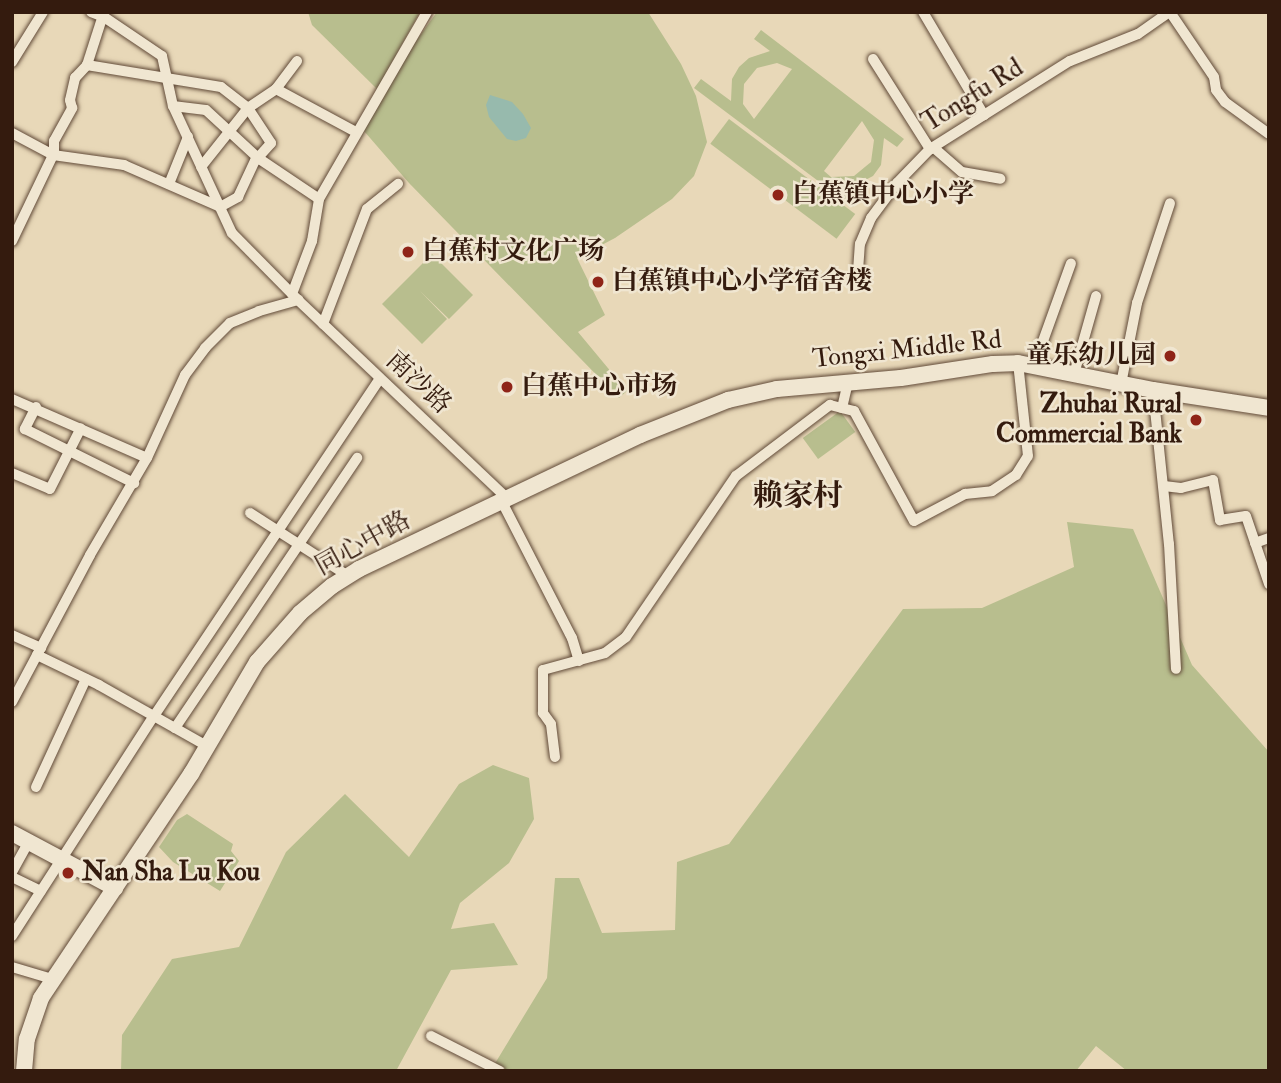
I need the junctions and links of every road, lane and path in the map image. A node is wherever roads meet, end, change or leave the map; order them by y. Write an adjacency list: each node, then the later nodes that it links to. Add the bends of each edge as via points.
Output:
1 (43, 12): 10 (street)
2 (91, 12): 6 (street, 南沙路)
3 (427, 12): 18 (street)
4 (923, 12): 16 (street)
5 (1169, 12): 7 (street, Tongfu Rd); 20 (street, via 1214,77 1225,102)
6 (104, 14): 11 (street); 12 (street, 南沙路, via 162,56)
7 (1156, 17): 16 (street, Tongfu Rd, via 1138,34 1070,61)
8 (873, 59): 22 (street)
9 (297, 61): 13 (street)
10 (12, 62)
11 (87, 65): 12 (street); 23 (street, via 75,78 72,108 54,141)
12 (168, 78): 14 (street, 南沙路); 15 (street, via 220,87)
13 (276, 89): 15 (street); 18 (street)
14 (173, 106): 17 (street, via 206,110); 21 (street, 南沙路)
15 (248, 108): 17 (street); 24 (street, via 271,144)
16 (984, 115): 22 (street, Tongfu Rd)
17 (229, 132): 24 (street); 25 (street)
18 (356, 132): 29 (street)
19 (12, 133): 23 (street)
20 (1269, 134)
21 (188, 137): 25 (street, 南沙路); 27 (street)
22 (931, 148): 26 (street, via 962,172); 35 (street, Tongfu Rd, via 871,218 860,244)
23 (53, 155): 27 (street, via 124,165); 32 (street)
24 (258, 158): 29 (street); 31 (street, via 238,197)
25 (201, 167): 31 (street, 南沙路)
26 (1000, 179)
27 (169, 184): 31 (street)
28 (398, 184): 38 (street, via 367,209)
29 (318, 199): 37 (street, via 312,241)
30 (1170, 203): 43 (street, via 1137,303)
31 (220, 207): 37 (street, 南沙路, via 232,233)
32 (15, 227): 33 (street)
33 (12, 241)
34 (1071, 263): 39 (street)
35 (858, 271)
36 (1096, 296): 40 (street)
37 (295, 297): 38 (street, 南沙路); 51 (street, via 230,323 205,348 186,375)
38 (323, 324): 41 (street, 南沙路)
39 (1026, 365): 40 (street, Tongxi Middle Rd); 42 (street, Tongxi Middle Rd, via 993,364); 47 (street, via 1028,456 1023,466 999,487 965,494 914,521 854,411)
40 (1074, 374): 43 (street, Tongxi Middle Rd)
41 (380, 379): 56 (street, 南沙路); 58 (street)
42 (848, 383): 47 (street); 56 (street, 同心中路, via 777,388 728,400 640,435)
43 (1121, 384): 44 (street, Tongxi Middle Rd)
44 (1153, 390): 48 (street, Tongxi Middle Rd); 55 (street)
45 (12, 399): 46 (street)
46 (36, 407): 49 (street); 50 (street, via 25,429)
47 (842, 408): 66 (street, via 830,405 736,476 626,637 605,653)
48 (1269, 408)
49 (81, 428): 50 (street); 51 (street)
50 (69, 451): 53 (street, via 50,489); 54 (street)
51 (147, 458): 54 (street)
52 (357, 458): 61 (street)
53 (12, 472)
54 (134, 483): 65 (street)
55 (1164, 486): 60 (street, via 1181,488 1213,480 1220,520 1246,516); 67 (street)
56 (504, 499): 62 (street, 同心中路); 66 (street, 南沙路)
57 (250, 513): 58 (street)
58 (278, 531): 61 (street); 70 (street)
59 (1269, 538): 60 (street)
60 (1255, 542): 63 (street)
61 (299, 544): 62 (street); 71 (street)
62 (348, 576): 72 (street, 同心中路, via 277,637)
63 (1269, 584)
64 (12, 635): 65 (street)
65 (39, 652): 68 (street); 69 (street)
66 (579, 661): 73 (street, via 543,670 543,713 551,724)
67 (1176, 669)
68 (86, 679): 70 (street); 74 (street)
69 (12, 702)
70 (154, 716): 71 (street); 77 (street)
71 (175, 728): 72 (street)
72 (207, 746): 79 (street, 同心中路)
73 (555, 757)
74 (36, 787)
75 (12, 833): 76 (street)
76 (30, 841): 77 (street); 78 (street)
77 (62, 858): 79 (street); 80 (street)
78 (12, 875): 80 (street)
79 (115, 888): 83 (street, 同心中路)
80 (41, 891): 81 (street)
81 (12, 936)
82 (12, 967): 83 (street)
83 (52, 978): 85 (street, 同心中路, via 33,1017)
84 (431, 1036): 86 (street)
85 (24, 1071)
86 (500, 1071)

